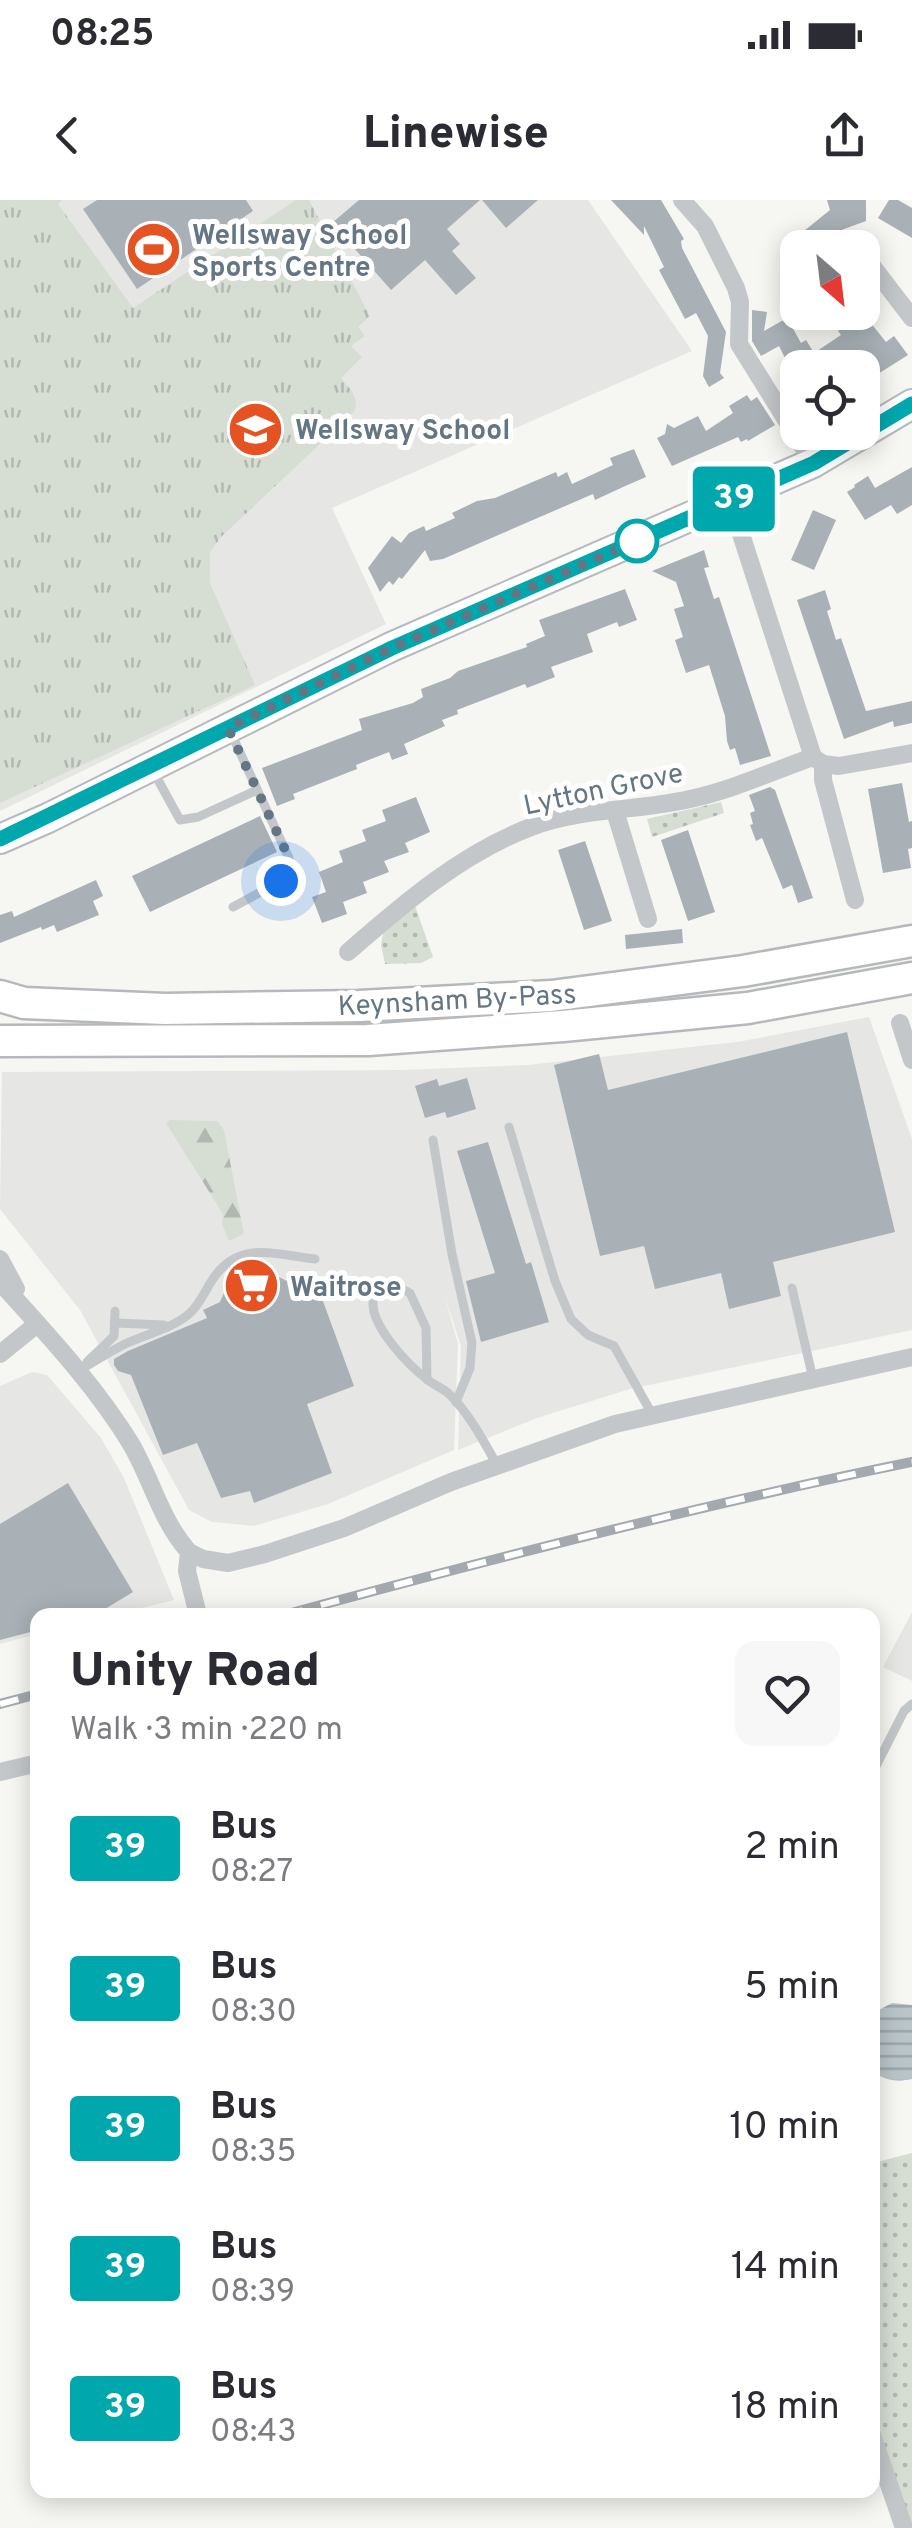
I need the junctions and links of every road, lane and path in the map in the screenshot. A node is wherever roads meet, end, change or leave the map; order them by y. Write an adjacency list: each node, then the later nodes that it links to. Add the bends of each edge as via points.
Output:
1 (682, 200): 5 (street, via 705,226 736,288 739,344)
2 (880, 276): 3 (street)
3 (912, 318)
4 (912, 404): 5 (main road)
5 (814, 463): 6 (main road)
6 (730, 500): 7 (main road, via 392,648); 9 (street)
7 (228, 728): 10 (main road); 11 (lane)
8 (912, 753): 9 (street, Lytton Grove, via 838,766)
9 (818, 761): 12 (street, Lytton Grove, via 692,799); 14 (street)
10 (151, 767): 11 (lane, via 180,820); 13 (main road)
11 (256, 790): 15 (lane, via 288,868 281,881)
12 (615, 812): 16 (street); 18 (street, Lytton Grove, via 532,826 410,900 373,943)
13 (0, 839)
14 (855, 900)
15 (233, 907)
16 (648, 919)
17 (912, 942): 20 (highway, Keynsham By-Pass, via 552,996 166,1009 24,1003)
18 (348, 952)
19 (912, 978): 22 (highway, Keynsham By-Pass, via 748,1008 368,1040)
20 (0, 996)
21 (900, 1023): 23 (street)
22 (0, 1041)
23 (912, 1060)
24 (509, 1126): 40 (lane, via 571,1319 614,1346)
25 (433, 1140): 39 (lane, via 472,1344)
26 (0, 1259): 31 (street)
27 (315, 1259): 33 (lane, via 250,1252 219,1270 202,1300)
28 (0, 1282): 31 (street)
29 (792, 1288): 37 (lane)
30 (114, 1311): 32 (lane)
31 (33, 1319): 34 (street); 36 (street)
32 (116, 1323): 33 (lane); 36 (lane, via 114,1336)
33 (172, 1324): 36 (lane)
34 (0, 1354)
35 (912, 1357): 37 (street)
36 (78, 1372): 42 (street, via 131,1445 172,1534)
37 (813, 1379): 40 (street)
38 (427, 1380): 38 (lane, via 390,1343 373,1312 380,1293 398,1287 410,1292 426,1328); 39 (lane)
39 (456, 1402): 41 (lane)
40 (652, 1414): 41 (street)
41 (497, 1465): 42 (street, via 265,1554 228,1563)
42 (189, 1552): 43 (street)
43 (196, 1608)
44 (912, 1704): 45 (lane)
45 (880, 1758)
46 (30, 1765): 47 (street)
47 (0, 1772)
48 (880, 2458): 49 (street)
49 (904, 2528)

